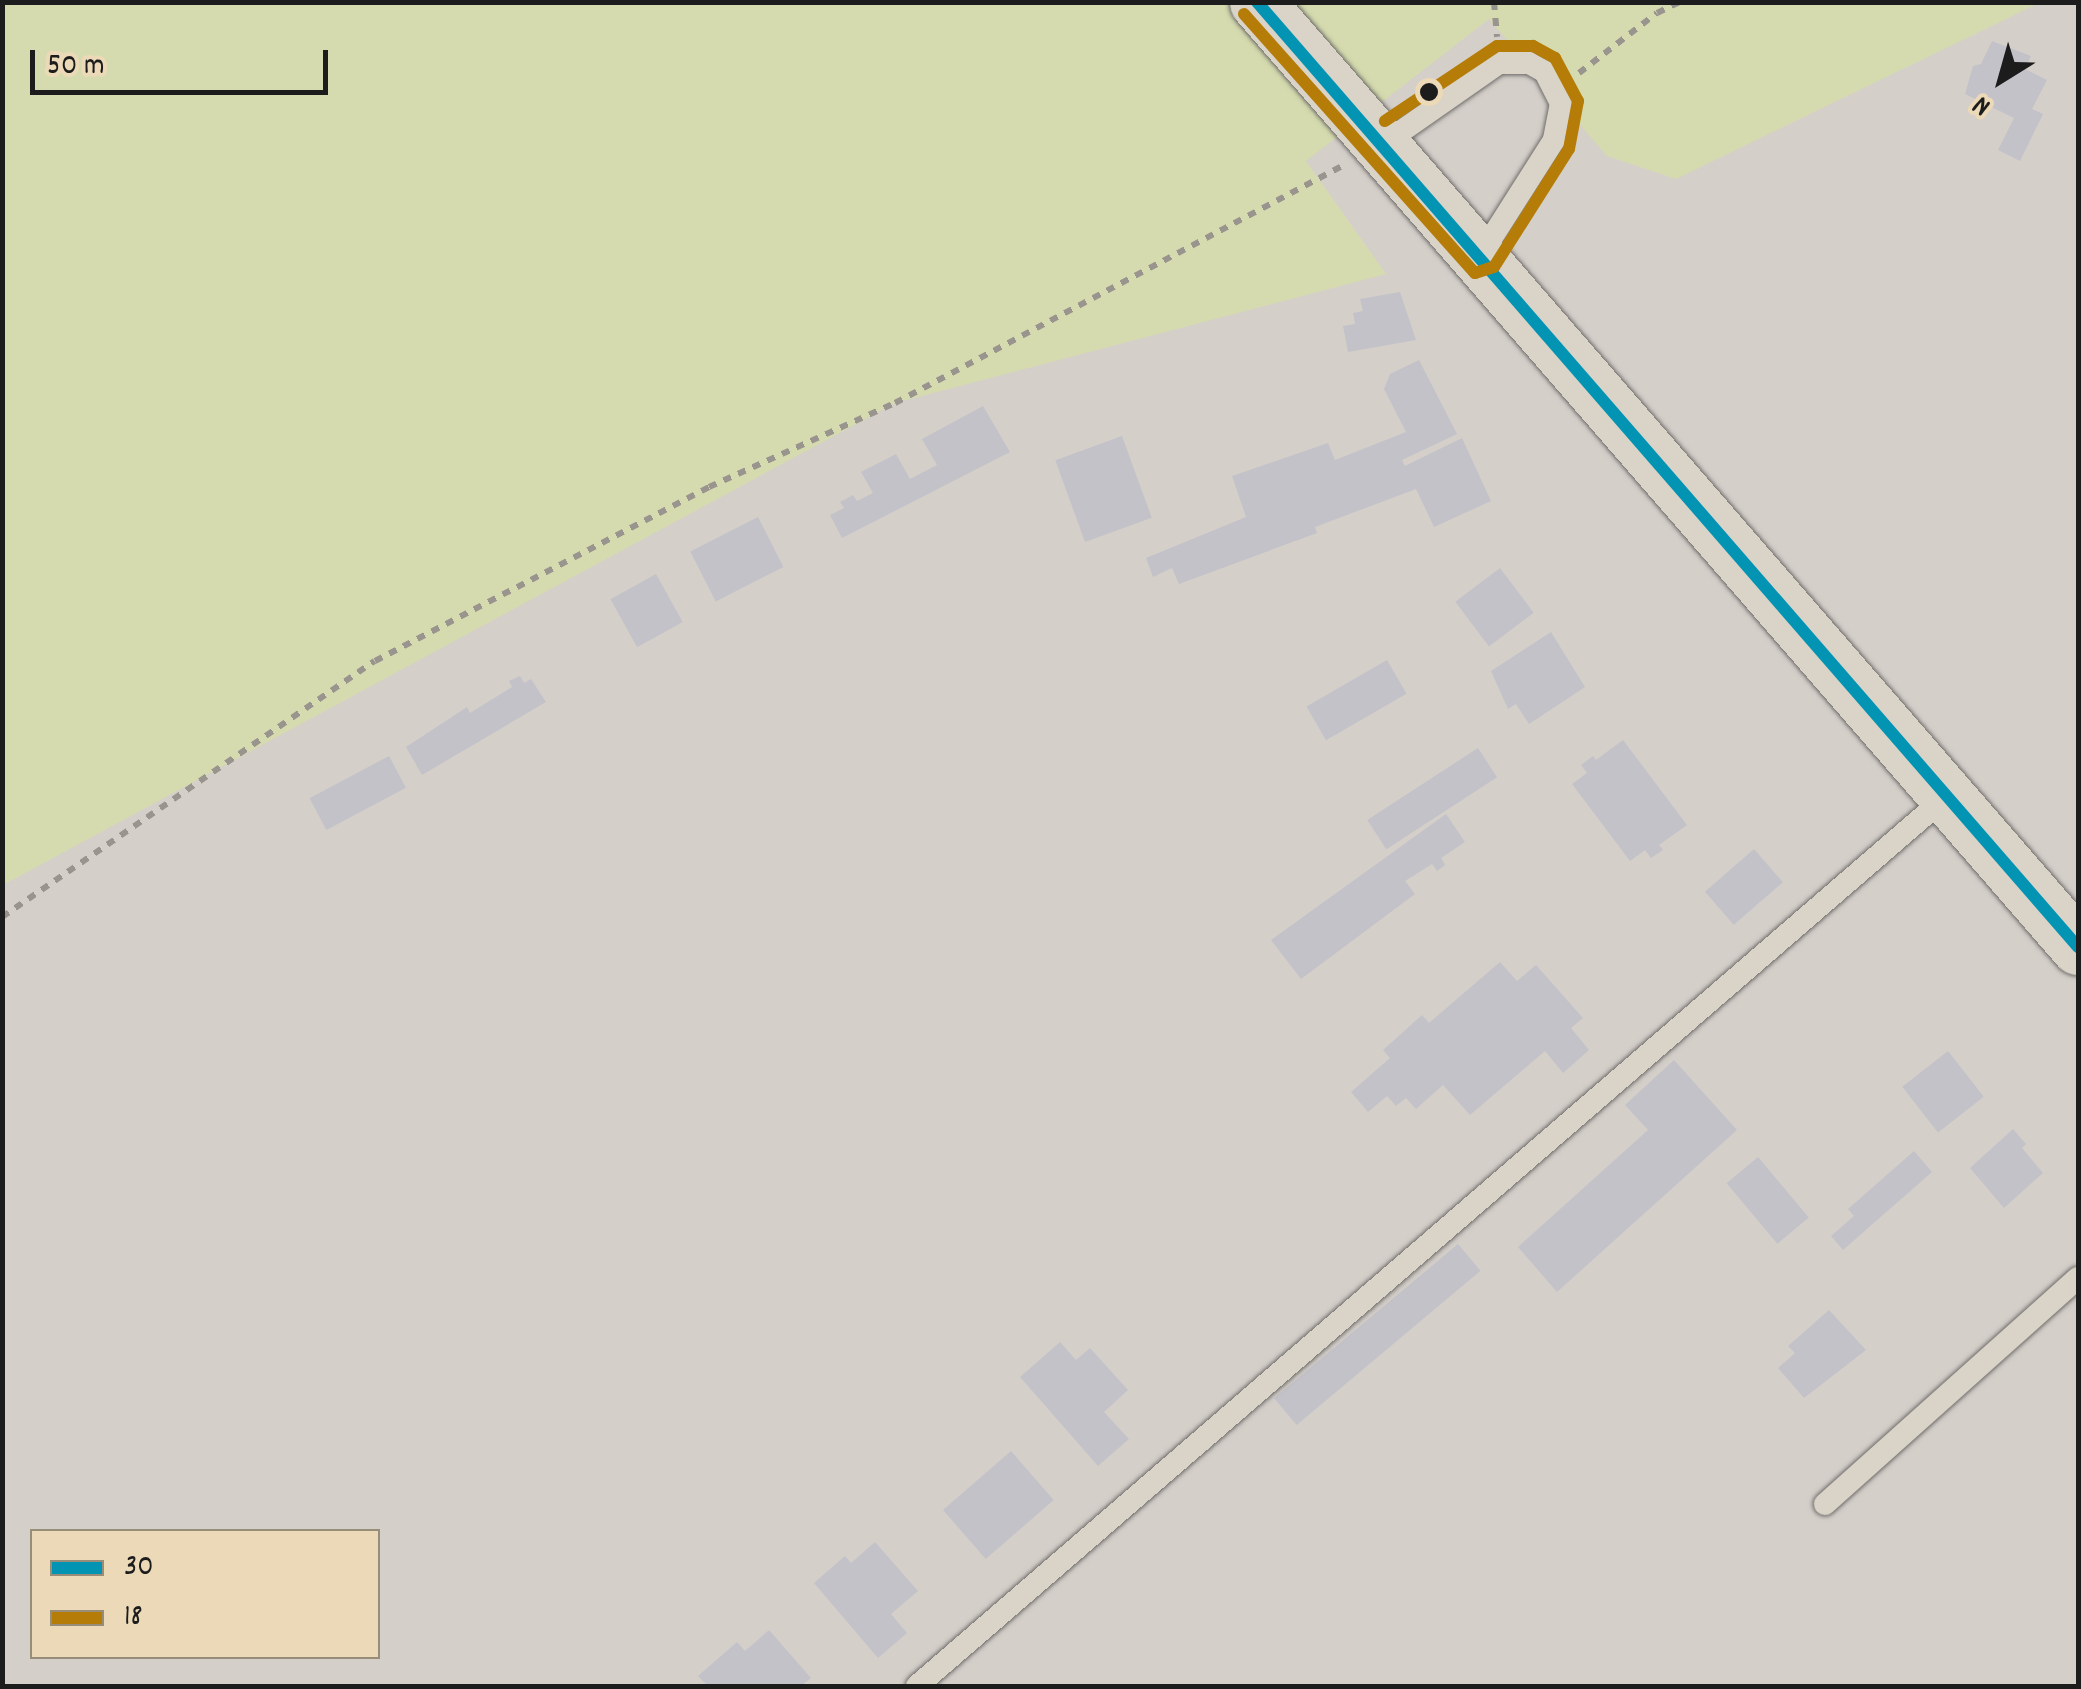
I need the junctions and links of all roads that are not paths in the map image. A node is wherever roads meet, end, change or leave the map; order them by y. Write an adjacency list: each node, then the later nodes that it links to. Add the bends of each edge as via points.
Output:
1 (1258, 2): 2 (main road)
2 (1383, 144): 3 (main road); 3 (lane, via 1500,63 1529,63 1545,72 1561,102 1554,140)
3 (1480, 256): 4 (main road)
4 (1947, 796): 5 (main road); 8 (lane)
5 (2078, 947)
6 (2078, 1278): 7 (lane)
7 (1825, 1504)
8 (917, 1686)

